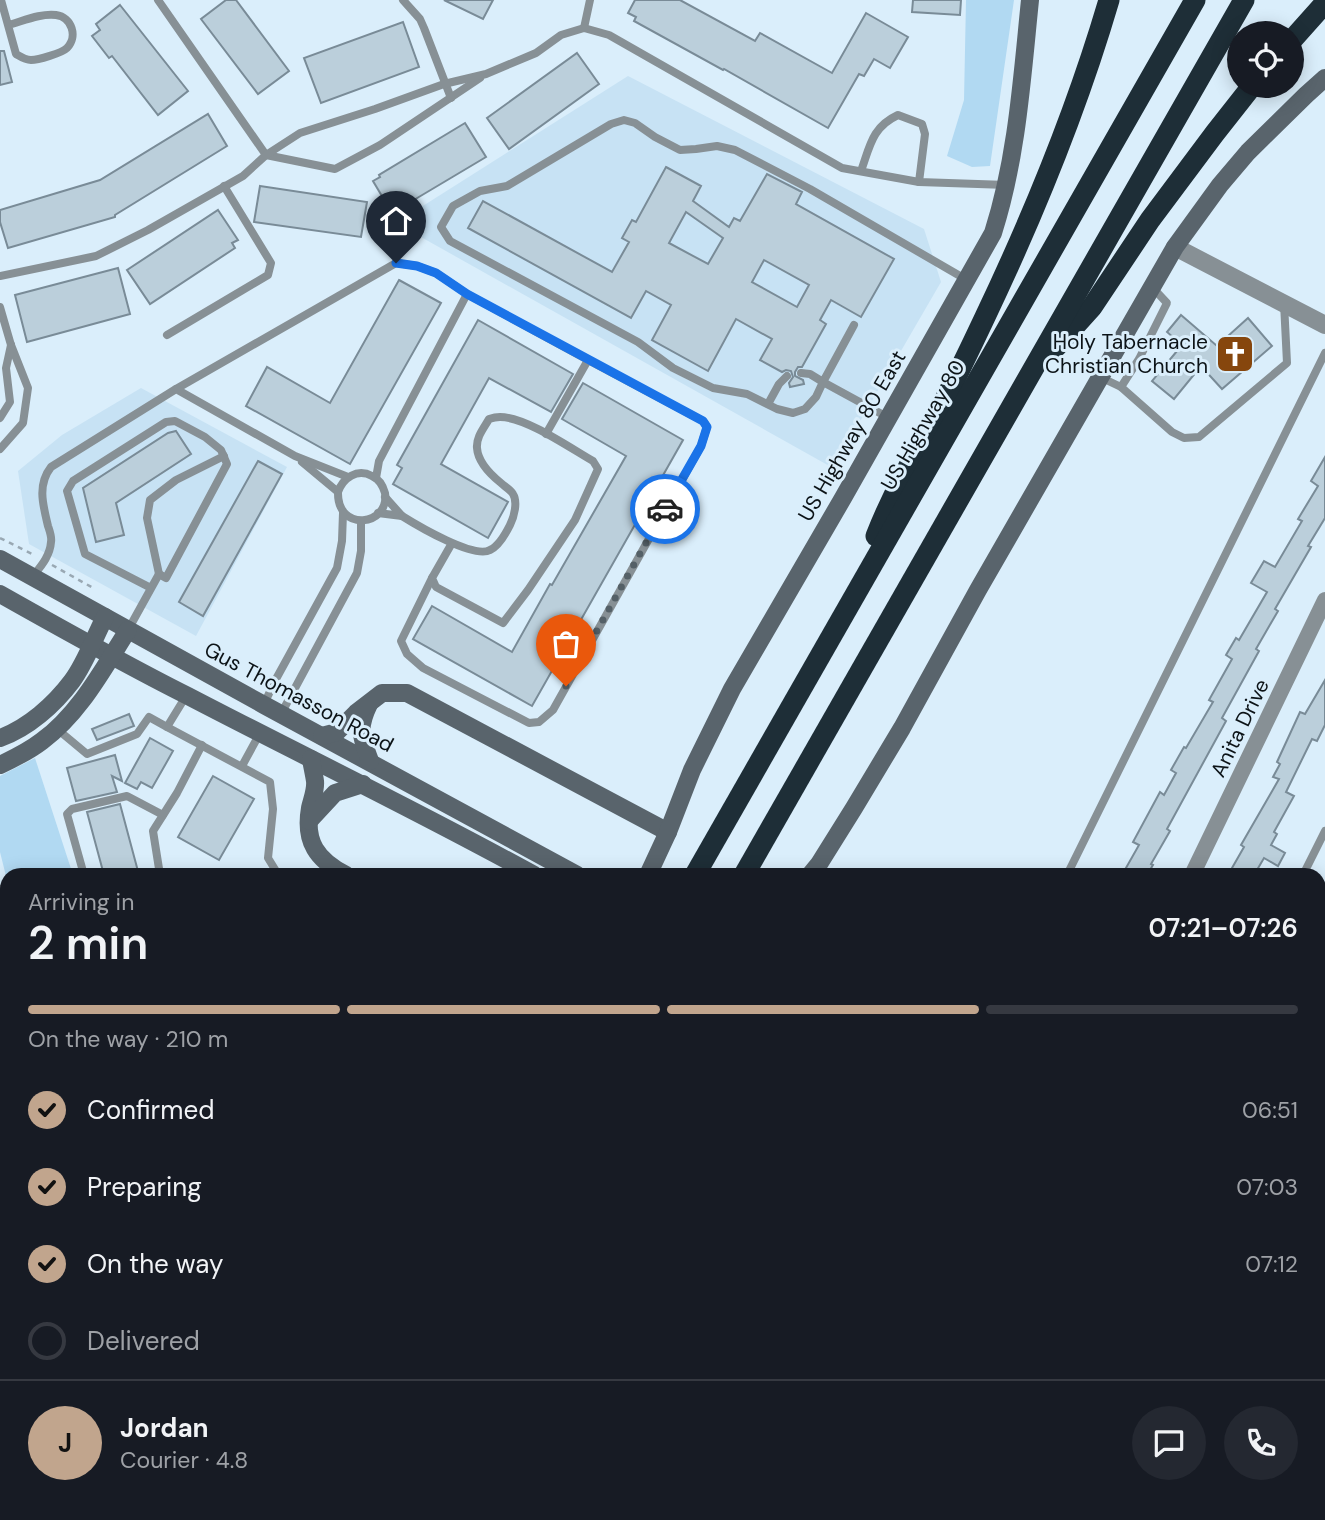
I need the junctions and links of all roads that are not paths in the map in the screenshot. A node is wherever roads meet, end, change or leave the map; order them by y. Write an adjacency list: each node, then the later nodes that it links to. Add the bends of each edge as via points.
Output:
1 (1, 0): 11 (lane)
2 (158, 0): 20 (lane)
3 (403, 0): 17 (lane, via 420,19)
4 (590, 0): 13 (lane)
5 (1030, 0): 23 (main road, US Highway 80 East)
6 (1109, 0): 72 (highway, via 1033,213 940,409 887,507)
7 (1187, 0): 14 (highway)
8 (1195, 0): 14 (highway, US Highway 80)
9 (1244, 0): 42 (highway)
10 (1325, 3): 12 (highway)
11 (8, 24): 11 (lane, via 16,54 22,58 32,60 64,52 70,46 72,27 56,15)
12 (1304, 27)
13 (584, 28): 15 (lane); 21 (lane, via 609,35 842,167)
14 (1170, 42): 72 (highway, US Highway 80)
15 (486, 74): 17 (lane); 18 (lane)
16 (1325, 78): 25 (main road, via 1241,160)
17 (444, 84): 18 (lane); 20 (lane, via 300,133)
18 (451, 98): 20 (lane, via 335,169)
19 (1242, 98): 42 (highway, via 1091,307)
20 (266, 155): 24 (lane)
21 (861, 171): 22 (lane); 22 (lane, via 874,135 898,115 922,124 925,134)
22 (919, 182): 23 (lane)
23 (1007, 185): 27 (main road, US Highway 80 East, via 993,233)
24 (224, 186): 26 (lane, via 96,256); 34 (lane, via 271,263 268,275)
25 (1175, 247): 28 (main road); 30 (street)
26 (0, 276)
27 (967, 280): 46 (lane, via 735,150 717,146 680,150 624,120 507,187 480,191 453,206 441,227 450,241 638,342 713,388 747,394); 49 (main road, US Highway 80 East)
28 (1152, 287): 40 (main road); 43 (lane, via 1167,303)
29 (467, 294): 37 (lane); 44 (lane, via 436,273 396,263); 54 (lane)
30 (1284, 303): 33 (street); 43 (lane, via 1287,363 1199,437 1184,438 1172,432)
31 (0, 307): 35 (lane)
32 (854, 325): 41 (lane)
33 (1325, 325)
34 (167, 335)
35 (11, 345): 45 (lane, via 6,368); 47 (lane, via 28,388)
36 (1325, 353): 107 (lane)
37 (588, 360): 50 (lane); 68 (lane, via 707,427 701,446 553,710 539,722 529,723 423,668 407,654 401,641)
38 (801, 373): 41 (lane)
39 (788, 376): 46 (lane)
40 (1100, 377): 43 (lane); 106 (main road, via 902,728)
41 (823, 382): 46 (lane, via 805,409 793,413); 49 (lane)
42 (1025, 383): 105 (highway)
43 (1121, 387)
44 (176, 389): 53 (lane); 67 (lane, via 51,467 44,476 41,491 52,539 44,563)
45 (10, 402): 47 (lane); 48 (lane)
46 (768, 404)
47 (26, 406): 51 (lane, via 23,423)
48 (0, 418)
49 (888, 418): 96 (main road, US Highway 80 East, via 725,702)
50 (546, 434): 64 (lane, via 519,421 499,416 489,419 477,446 480,460 513,493 512,521 490,551); 68 (lane, via 593,461 598,469 575,520 508,618 503,623 436,587)
51 (0, 449)
52 (224, 456): 66 (lane, via 227,464 166,578); 66 (lane, via 176,480 150,500 147,518); 69 (lane, via 205,437 175,421 166,422 73,481 67,491 85,554)
53 (295, 456): 56 (lane); 58 (lane)
54 (379, 461): 55 (lane); 57 (lane)
55 (365, 473): 56 (lane); 57 (lane)
56 (348, 477): 58 (lane)
57 (376, 478): 59 (lane)
58 (338, 492): 60 (lane)
59 (385, 497): 61 (lane); 62 (lane)
60 (343, 513): 63 (lane); 79 (lane, via 337,568)
61 (379, 513): 62 (lane); 63 (lane)
62 (402, 516): 64 (lane)
63 (360, 521): 81 (lane, via 357,573)
64 (452, 543): 68 (lane)
65 (0, 559): 67 (main road, Gus Thomasson Road)
66 (159, 574): 69 (lane)
67 (33, 577): 73 (main road, Gus Thomasson Road)
68 (432, 578)
69 (151, 588): 74 (lane)
70 (0, 594): 75 (main road)
71 (1325, 600): 108 (street, Anita Drive)
72 (851, 602): 104 (highway, US Highway 80)
73 (105, 617): 74 (main road, Gus Thomasson Road); 75 (main road)
74 (128, 630): 76 (main road); 79 (main road, Gus Thomasson Road)
75 (91, 645): 76 (main road); 80 (main road, via 72,681)
76 (112, 656): 77 (main road); 83 (main road)
77 (186, 696): 82 (lane); 84 (main road)
78 (371, 700): 85 (main road, via 337,732); 89 (main road, via 360,729); 96 (main road, via 382,692 407,694)
79 (264, 705): 81 (main road, Gus Thomasson Road); 84 (main road)
80 (42, 713): 83 (main road); 86 (main road)
81 (281, 714): 84 (main road); 85 (main road, Gus Thomasson Road)
82 (167, 727): 83 (lane, via 149,717 137,734 87,754); 87 (lane)
83 (57, 729): 90 (main road)
84 (260, 733): 88 (main road); 91 (lane)
85 (322, 736): 89 (main road, Gus Thomasson Road)
86 (0, 738)
87 (202, 745): 91 (lane); 93 (lane)
88 (311, 759): 92 (main road); 94 (main road, via 315,781)
89 (370, 761): 102 (main road, Gus Thomasson Road)
90 (0, 765)
91 (242, 766): 99 (lane, via 270,782 273,809 268,858)
92 (363, 784): 94 (main road, via 335,793); 101 (main road)
93 (163, 815): 97 (lane, via 127,796 72,809 67,814); 98 (lane, via 153,831)
94 (309, 821): 100 (main road, via 316,852)
95 (1325, 831): 109 (lane)
96 (668, 832): 103 (main road, US Highway 80 East)
97 (82, 868)
98 (159, 868)
99 (274, 868)
100 (334, 868)
101 (521, 868)
102 (564, 868)
103 (651, 868)
104 (699, 868)
105 (748, 868)
106 (815, 868)
107 (1070, 868)
108 (1195, 868)
109 (1306, 868)

